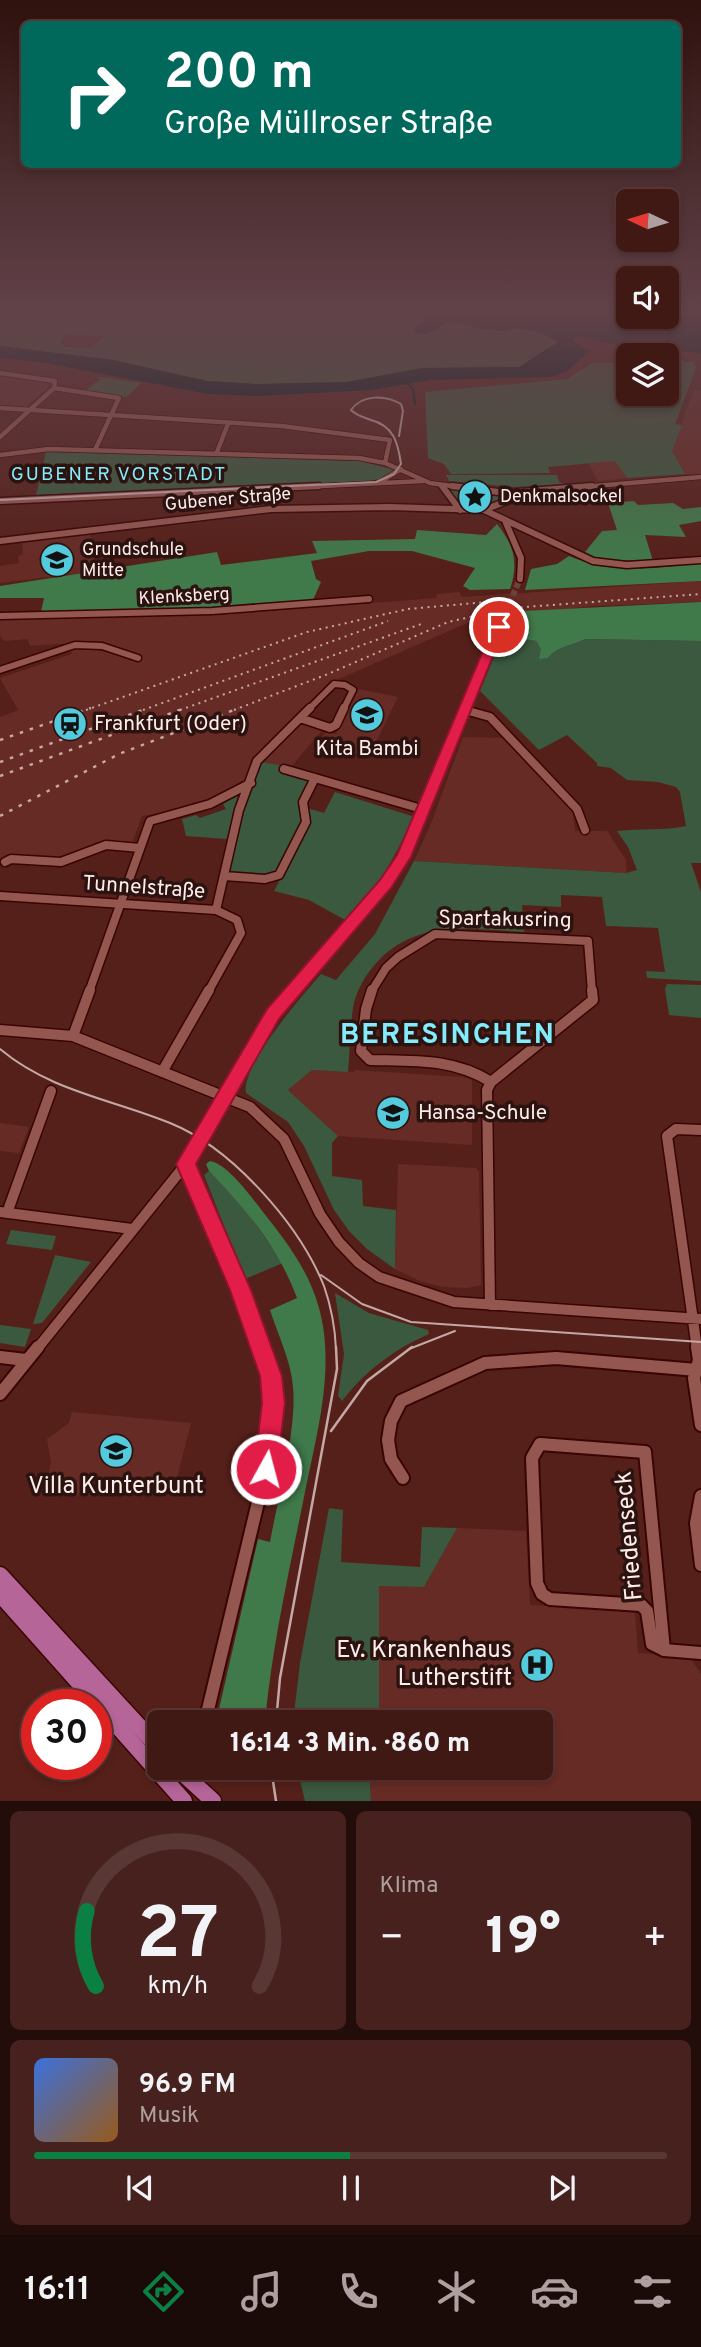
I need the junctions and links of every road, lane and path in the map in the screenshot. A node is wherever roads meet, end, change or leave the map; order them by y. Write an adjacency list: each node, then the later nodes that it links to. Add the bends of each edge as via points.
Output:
1 (44, 396): 4 (street)
2 (106, 396): 5 (street, via 119,398)
3 (0, 408): 4 (street)
4 (25, 412): 5 (street); 7 (street)
5 (110, 416): 6 (street); 9 (street)
6 (228, 424): 10 (street); 12 (street, via 308,428 390,440)
7 (0, 436)
8 (0, 446): 11 (street)
9 (95, 450): 10 (street); 11 (street, via 45,449)
10 (217, 452): 12 (street)
11 (3, 455)
12 (385, 463): 13 (street)
13 (401, 469): 15 (street); 16 (street)
14 (701, 477): 18 (street)
15 (422, 481): 16 (street); 17 (street)
16 (372, 484): 19 (street)
17 (441, 485): 18 (street); 20 (street)
18 (507, 495): 21 (street)
19 (0, 501)
20 (460, 510): 22 (street, Gubener Straße); 25 (street, Gubener Straße, via 271,509)
21 (484, 510): 22 (street); 23 (street)
22 (470, 511): 24 (street, via 498,522)
23 (504, 521): 24 (street); 26 (street, via 578,556 611,565)
24 (513, 535): 27 (street, via 523,567)
25 (0, 541)
26 (701, 560)
27 (520, 579)
28 (369, 599): 29 (street, Klenksberg, via 212,611)
29 (0, 615)
30 (499, 627): 33 (street)
31 (138, 658): 32 (street, via 102,646 75,645)
32 (0, 670)
33 (465, 710): 38 (street); 39 (street, via 490,717 577,809)
34 (299, 718): 34 (street, via 334,684 353,690 336,725 327,727); 37 (street, via 257,761)
35 (284, 769): 36 (street)
36 (315, 778): 38 (street); 42 (street, via 303,802 306,822 279,875 265,879)
37 (251, 783): 40 (street, via 210,804 150,821); 42 (street, via 239,810)
38 (425, 810): 51 (street, via 386,884 273,1014)
39 (585, 830)
40 (141, 848): 41 (street, via 106,845 61,862); 44 (street)
41 (5, 862)
42 (223, 876): 45 (street)
43 (0, 896): 44 (street, Tunnelstraße)
44 (122, 903): 45 (street, Tunnelstraße); 47 (street)
45 (216, 910): 48 (street, Tunnelstraße, via 237,920 241,933)
46 (0, 1030): 47 (street)
47 (73, 1037): 48 (street)
48 (162, 1072): 51 (street)
49 (491, 1082): 49 (street, Spartakusring, via 593,1000 589,941 435,934 381,972 365,1007 361,1051 370,1060 461,1065 477,1070); 56 (street, via 487,1090)
50 (51, 1091): 54 (street)
51 (223, 1098): 53 (street); 56 (street, via 250,1107 284,1139 320,1214 359,1263 379,1277 433,1296)
52 (701, 1130): 57 (street, via 676,1129 667,1136)
53 (186, 1164): 55 (street); 70 (street, via 240,1290 271,1376 274,1403 266,1469)
54 (4, 1212): 55 (street)
55 (132, 1229): 59 (street)
56 (490, 1305): 57 (street)
57 (696, 1319): 60 (street)
58 (0, 1357): 59 (street)
59 (26, 1360): 61 (street)
60 (696, 1370): 62 (street); 63 (street, via 556,1357 485,1363 401,1401 394,1413 387,1452)
61 (0, 1394)
62 (701, 1424)
63 (403, 1478)
64 (701, 1496): 65 (street, via 696,1523)
65 (701, 1565)
66 (0, 1574): 71 (main road)
67 (0, 1594): 73 (main road)
68 (664, 1650): 68 (street, Friedenseck, via 645,1452 540,1444 532,1458 537,1583 542,1594 550,1599 640,1605 647,1611 652,1644); 69 (street)
69 (701, 1653)
70 (208, 1710)
71 (147, 1735)
72 (193, 1780): 74 (main road)
73 (184, 1801)
74 (213, 1801)

